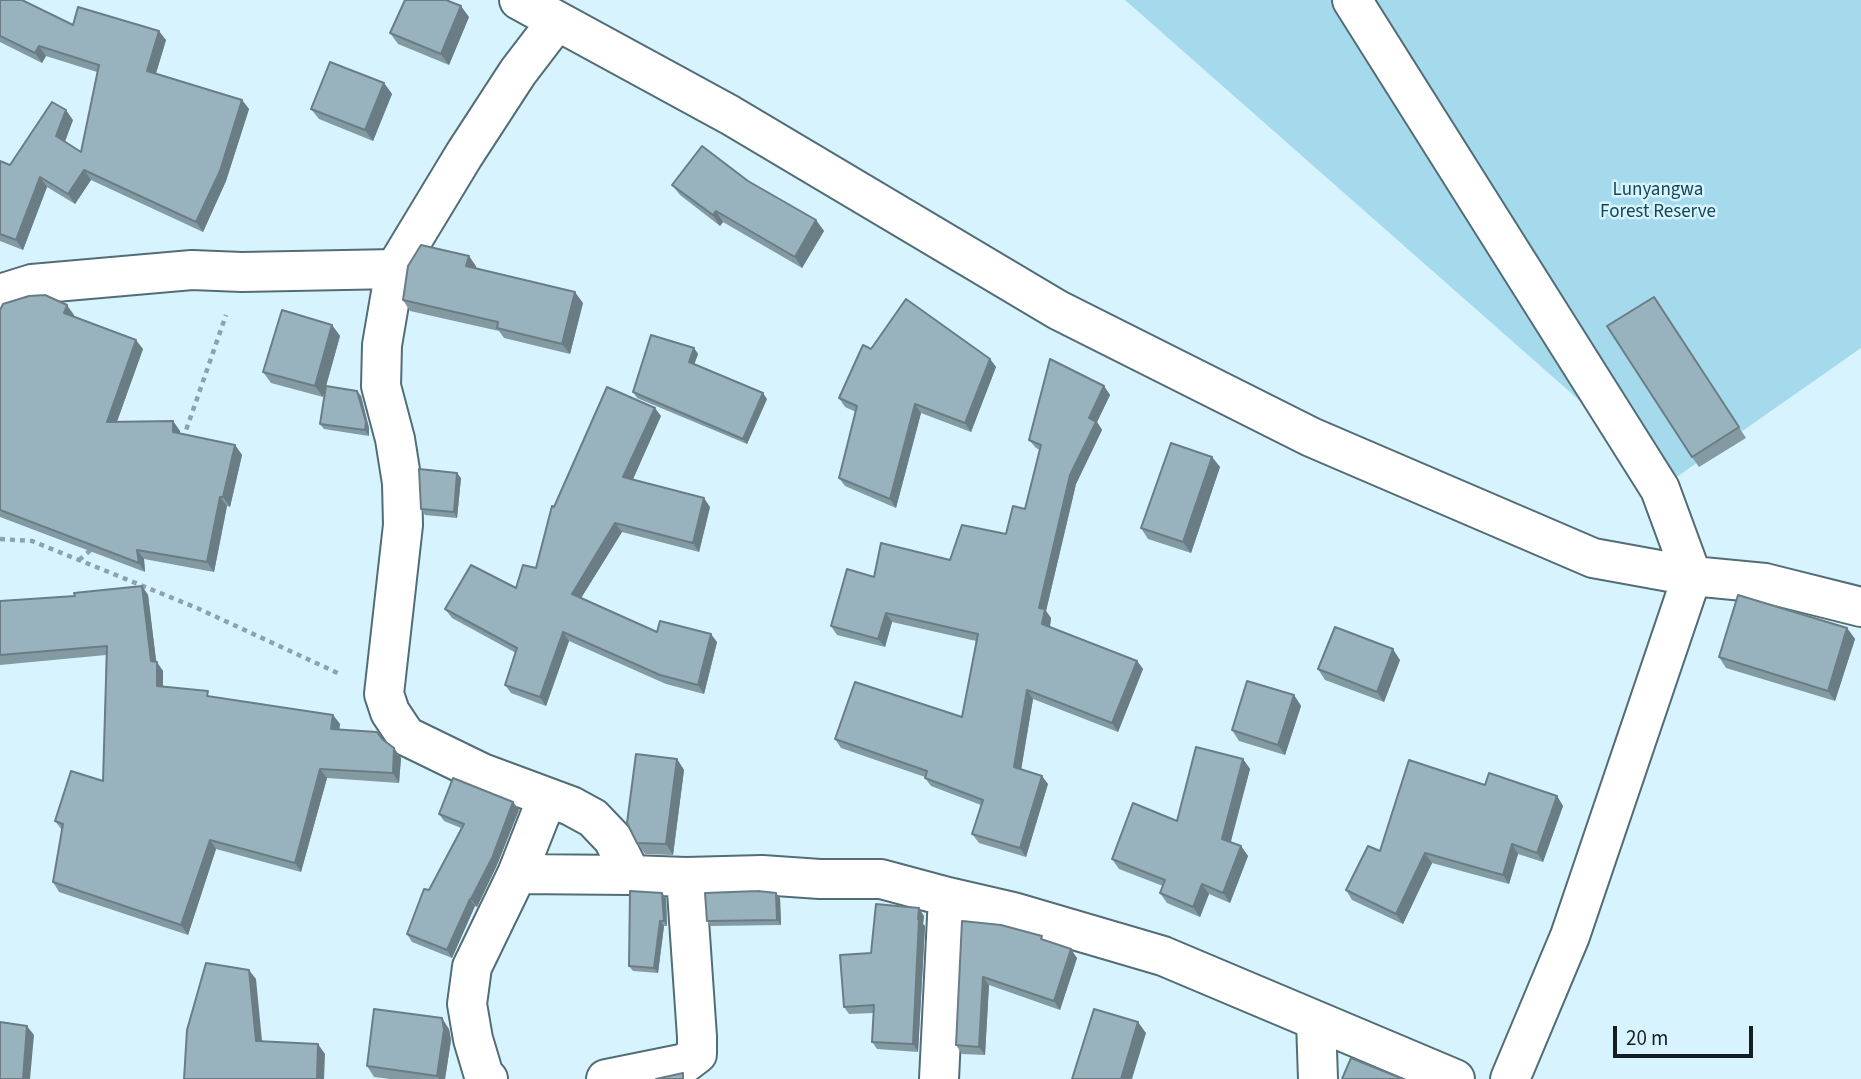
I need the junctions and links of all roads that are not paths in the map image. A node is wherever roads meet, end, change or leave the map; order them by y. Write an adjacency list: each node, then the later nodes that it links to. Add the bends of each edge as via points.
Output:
1 (519, 0): 3 (street)
2 (1352, 0): 6 (street, via 1660,489)
3 (557, 21): 4 (street, via 518,72); 6 (street, via 730,115 1058,310 1311,437 1593,558)
4 (395, 270): 5 (street, via 191,270 32,284); 8 (street, via 382,345 382,386 402,483 403,525 384,694 406,736)
5 (0, 293)
6 (1692, 576): 7 (street, via 1765,583); 19 (street, via 1570,936)
7 (1861, 607)
8 (547, 798): 9 (street); 10 (street, via 593,818 613,839)
9 (517, 874): 10 (street); 14 (street, via 472,967 467,1004 473,1039)
10 (631, 875): 11 (street)
11 (686, 877): 12 (street, via 881,879); 15 (street, via 697,1054 685,1063)
12 (948, 897): 13 (street, via 1163,956); 16 (street)
13 (1316, 1021): 17 (street); 18 (street)
14 (488, 1079)
15 (606, 1079)
16 (939, 1079)
17 (1318, 1079)
18 (1455, 1079)
19 (1510, 1079)

